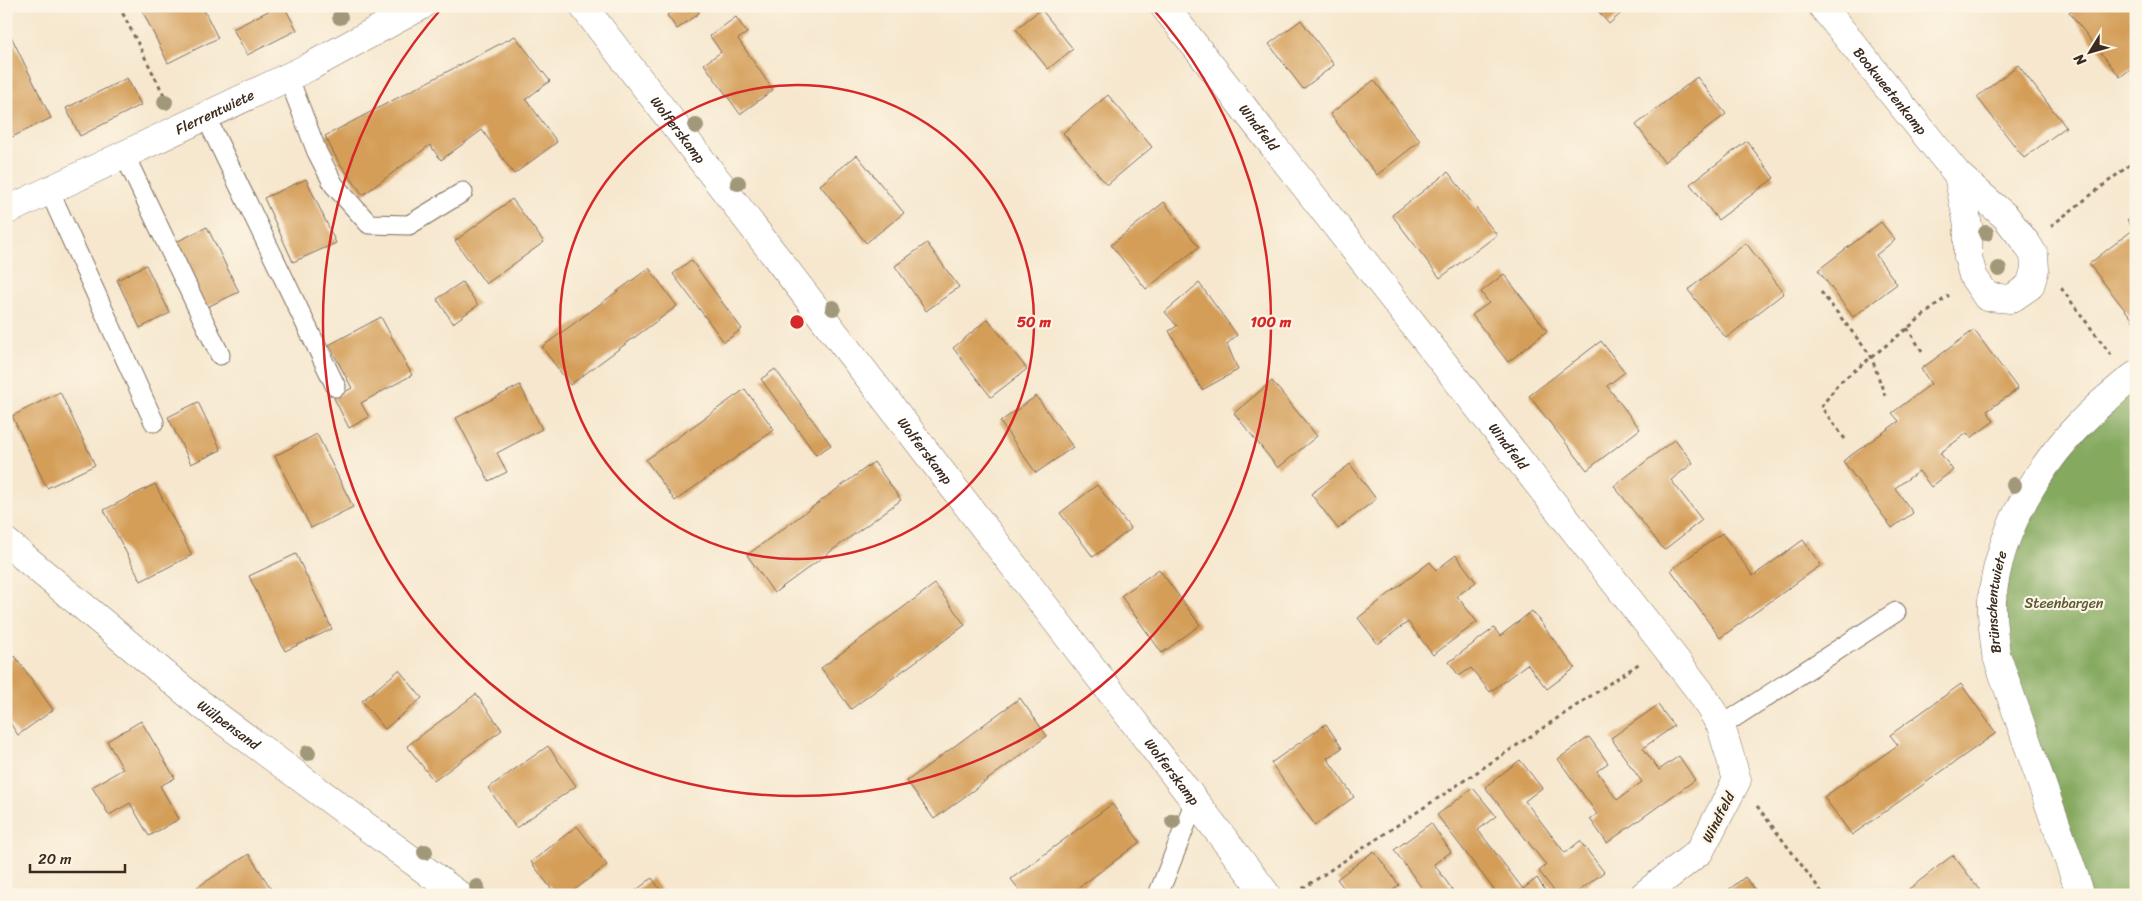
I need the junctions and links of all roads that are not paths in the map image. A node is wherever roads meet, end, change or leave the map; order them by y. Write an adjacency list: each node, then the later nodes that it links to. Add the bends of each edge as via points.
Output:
1 (422, 6): 5 (street, Flerrentwiete)
2 (583, 6): 19 (street, Wolferskamp)
3 (1164, 6): 18 (street, Windfeld, via 1665,646 1702,694)
4 (1822, 6): 8 (street, Bookweetenkamp)
5 (288, 76): 6 (street, Flerrentwiete); 10 (lane, via 334,185 369,224 409,225)
6 (206, 117): 7 (street, Flerrentwiete); 14 (lane)
7 (124, 154): 9 (street, Flerrentwiete); 12 (lane)
8 (1958, 174): 8 (street, Bookweetenkamp, via 1973,276 1988,296 2011,299 2030,286 2031,257 2006,217)
9 (49, 190): 11 (street, Flerrentwiete); 15 (lane)
10 (463, 192)
11 (6, 211)
12 (220, 355)
13 (2133, 377): 24 (street, Brünschentwiete, via 2081,420 2033,485 2002,549 1992,602 1996,654)
14 (336, 387)
15 (154, 422)
16 (6, 542): 20 (street, Wülpensand, via 198,702)
17 (1896, 612): 18 (lane)
18 (1721, 726): 23 (street, Windfeld, via 1737,780 1700,851)
19 (1196, 800): 21 (lane); 22 (street, Wolferskamp)
20 (459, 895)
21 (1158, 895)
22 (1267, 895)
23 (1644, 895)
24 (2081, 895)

